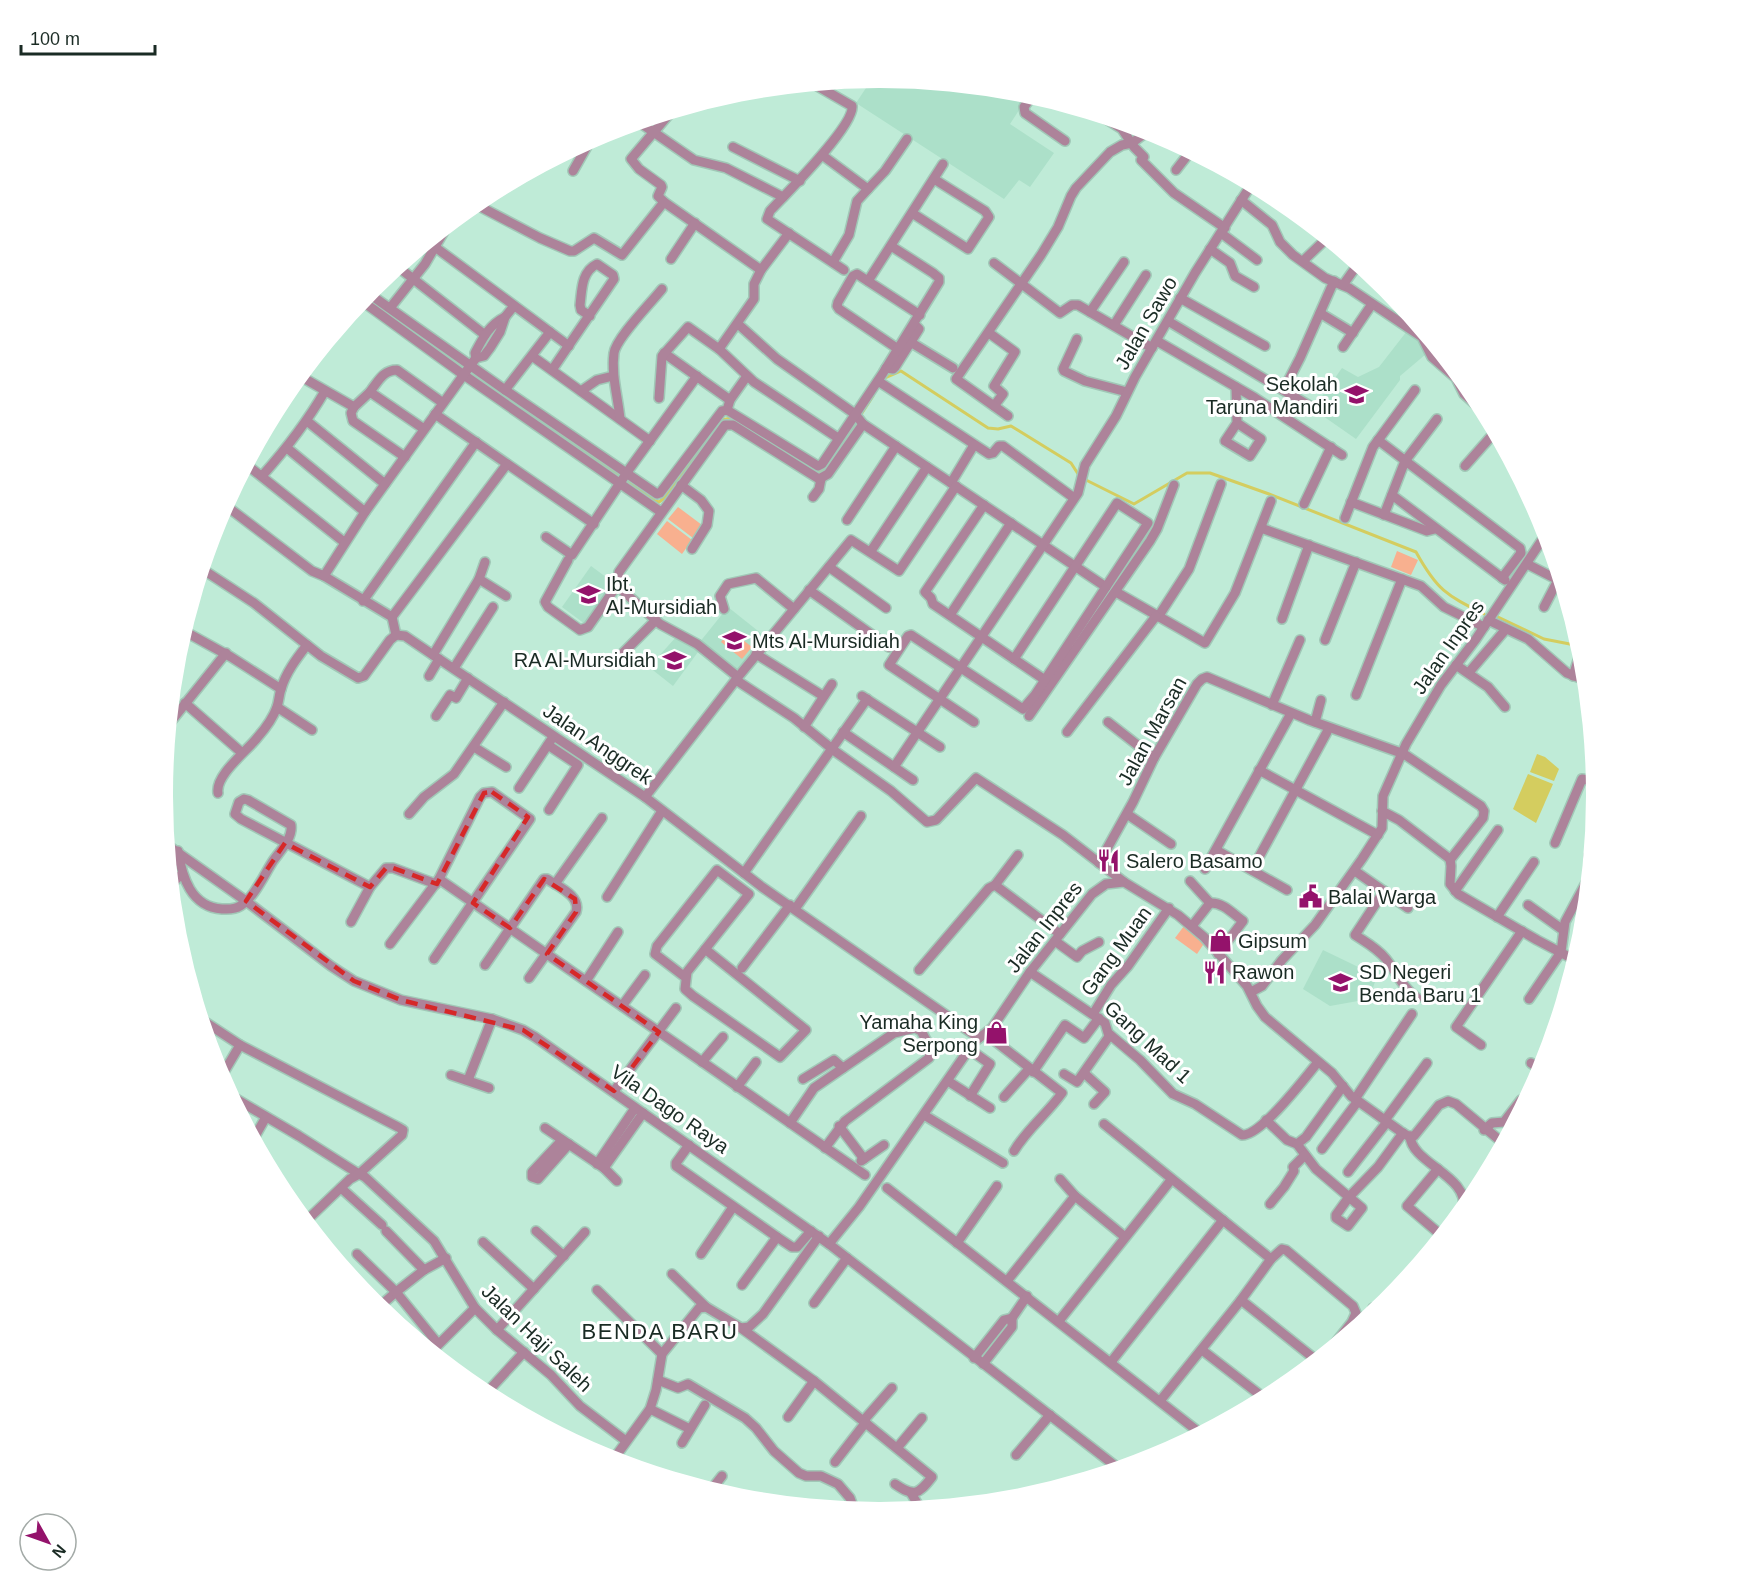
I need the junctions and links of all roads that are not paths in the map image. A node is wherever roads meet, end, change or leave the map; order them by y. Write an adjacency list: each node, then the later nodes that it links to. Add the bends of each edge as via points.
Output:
1 (826, 91): 13 (street, via 853,110)
2 (1026, 104): 9 (street, via 1024,112)
3 (661, 124): 5 (street)
4 (647, 128): 5 (street)
5 (653, 132): 22 (street, via 694,160 726,168); 24 (street, via 632,161 661,185 658,196)
6 (1125, 133): 10 (street)
7 (1139, 138): 10 (street)
8 (907, 139): 20 (street)
9 (1065, 141)
10 (1132, 143): 28 (street, via 1144,157 1141,160 1165,186); 47 (street, via 1110,152 1076,188 1058,227)
11 (733, 147): 19 (street)
12 (583, 154): 17 (street)
13 (822, 154): 19 (street); 20 (street)
14 (1185, 158): 16 (street)
15 (943, 164): 18 (street)
16 (1176, 170)
17 (573, 171)
18 (934, 179): 26 (street); 26 (street, via 990,217 968,249)
19 (800, 181): 22 (street)
20 (868, 189): 37 (street, via 857,201 849,235)
21 (1247, 192): 23 (street, Jalan Sawo)
22 (783, 197): 29 (street, via 767,219)
23 (1241, 200): 28 (street, Jalan Sawo); 36 (street, via 1272,225 1286,249)
24 (664, 202): 25 (street, via 622,255 594,238 570,250); 27 (street)
25 (485, 209)
26 (912, 213): 31 (street)
27 (695, 224): 34 (street); 40 (street)
28 (1223, 231): 33 (street, Jalan Sawo); 35 (street)
29 (789, 233): 37 (street); 40 (street)
30 (1321, 244): 36 (street)
31 (891, 246): 46 (street); 60 (street, via 939,278)
32 (435, 247): 45 (street); 56 (street)
33 (1210, 249): 49 (street, via 1230,263 1235,276); 51 (street, Jalan Sawo)
34 (671, 260)
35 (1257, 260)
36 (1303, 261): 48 (street)
37 (833, 262): 41 (street)
38 (1124, 262): 58 (street)
39 (994, 263): 47 (street)
40 (761, 270): 64 (street, via 754,284 754,299)
41 (844, 270)
42 (1352, 270): 48 (street)
43 (405, 272): 45 (street)
44 (1146, 275): 65 (street)
45 (413, 279): 57 (street); 70 (street)
46 (868, 281): 60 (street); 78 (street, via 857,274 853,276 837,306)
47 (1022, 283): 58 (street, via 1060,313 1074,304); 68 (street)
48 (1338, 283): 54 (street); 59 (street)
49 (1254, 287)
50 (662, 289): 86 (street, via 619,341 614,351)
51 (1180, 298): 63 (street, Jalan Sawo); 75 (street)
52 (375, 300): 55 (street)
53 (372, 303): 55 (street)
54 (1372, 304): 66 (street); 69 (street)
55 (379, 305): 57 (street); 85 (street)
56 (514, 306): 62 (street); 67 (street)
57 (390, 308): 81 (street)
58 (1090, 312): 65 (street)
59 (1320, 313): 69 (street); 92 (street)
60 (920, 315): 72 (street)
61 (590, 316): 61 (street, via 614,279 597,264 584,277 580,305); 74 (street)
62 (505, 317): 70 (street); 81 (street, via 496,340 484,356)
63 (1168, 321): 73 (street, Jalan Sawo); 92 (street)
64 (738, 324): 77 (street); 108 (street, via 777,359)
65 (1114, 326): 73 (street)
66 (1412, 331)
67 (550, 332): 74 (street); 80 (street)
68 (989, 333): 102 (street, via 1015,352 994,386 1003,394); 102 (street, via 956,379)
69 (1353, 333): 76 (street)
70 (485, 334): 81 (street)
71 (1077, 339): 98 (street, via 1064,371)
72 (908, 341): 78 (street); 82 (street, via 895,367); 83 (street)
73 (1154, 344): 91 (street); 98 (street, Jalan Sawo)
74 (568, 346): 84 (street)
75 (1265, 346)
76 (1343, 347)
77 (718, 349): 79 (street, via 688,327); 88 (street)
78 (898, 349): 82 (street)
79 (664, 353): 87 (street); 99 (street)
80 (532, 356): 84 (street); 93 (street)
81 (473, 362): 85 (street); 93 (street)
82 (886, 368): 90 (street)
83 (952, 368)
84 (552, 370): 95 (street)
85 (463, 375): 100 (street); 132 (street)
86 (613, 376): 95 (street, via 597,380); 107 (street)
87 (697, 376): 101 (street); 116 (street)
88 (747, 376): 101 (street); 113 (street)
89 (307, 381): 96 (street)
90 (878, 381): 108 (street); 118 (street)
91 (1236, 387): 111 (street); 120 (street)
92 (1284, 389): 104 (street)
93 (505, 390): 129 (street)
94 (1415, 390): 115 (street)
95 (581, 391): 107 (street)
96 (325, 392): 103 (street); 110 (street)
97 (370, 392): 100 (street, via 382,376 397,370); 103 (street); 112 (street)
98 (1127, 392): 140 (street, Jalan Sawo, via 1085,465)
99 (659, 398)
100 (443, 403): 105 (street)
101 (728, 405): 113 (street, via 819,466); 129 (street, via 660,493)
102 (994, 406): 106 (street)
103 (354, 407): 123 (street, via 353,421)
104 (1313, 408)
105 (435, 414): 112 (street); 117 (street)
106 (1008, 416)
107 (620, 419): 116 (street)
108 (859, 419): 113 (street); 119 (street); 131 (street, via 828,474)
109 (1437, 419): 124 (street)
110 (307, 422): 121 (street); 133 (street)
111 (1237, 423)
112 (424, 429): 123 (street)
113 (838, 438)
114 (1489, 439): 126 (street)
115 (1378, 440): 124 (street); 142 (street)
116 (650, 441): 129 (street)
117 (476, 442): 125 (street); 181 (street)
118 (974, 444): 136 (street); 140 (street, via 990,455 1003,447)
119 (896, 446): 127 (street); 150 (street)
120 (1331, 447): 122 (street); 143 (street)
121 (287, 448): 130 (street); 146 (street)
122 (1342, 454)
123 (405, 457): 133 (street)
124 (1405, 461): 138 (street); 171 (street, via 1520,548 1521,553)
125 (507, 464): 152 (street); 188 (street)
126 (1466, 466)
127 (927, 467): 136 (street); 161 (street)
128 (253, 470): 130 (street)
129 (626, 474): 132 (street)
130 (262, 476): 156 (street)
131 (821, 479): 135 (street, via 728,424); 139 (street)
132 (620, 483): 147 (street); 152 (street)
133 (385, 484): 146 (street)
134 (1221, 484): 189 (street, via 1189,568)
135 (681, 485): 147 (street); 160 (street, via 702,500 709,511 707,525)
136 (954, 485): 144 (street); 161 (street, via 898,571)
137 (1174, 485): 179 (street, via 1157,529)
138 (1392, 495): 148 (street); 154 (street)
139 (813, 497)
140 (1074, 498): 157 (street, Jalan Sawo)
141 (1271, 501): 153 (street)
142 (1351, 502): 148 (street); 149 (street)
143 (1304, 504)
144 (984, 505): 151 (street); 187 (street, via 926,592 933,604)
145 (233, 511): 169 (street)
146 (364, 512): 156 (street)
147 (661, 512): 174 (street, via 619,572)
148 (1384, 515): 154 (street, via 1427,531)
149 (1345, 518)
150 (847, 520)
151 (1011, 523): 157 (street); 187 (street)
152 (594, 524): 155 (street, via 572,555)
153 (1261, 528): 159 (street); 189 (street, via 1231,603 1204,644)
154 (1435, 529): 171 (street)
155 (546, 537)
156 (344, 542): 169 (street)
157 (1043, 544): 166 (street); 196 (street, Jalan Sawo)
158 (1540, 544): 165 (street, Jalan Inpres)
159 (1310, 545): 164 (street); 190 (street)
160 (692, 549)
161 (871, 551): 167 (street, via 851,540)
162 (568, 560): 174 (street, via 545,602 580,630 588,627)
163 (485, 562): 172 (street)
164 (1356, 562): 173 (street); 198 (street)
165 (1527, 564): 170 (street); 175 (street, Jalan Inpres)
166 (1075, 566): 176 (street); 176 (street, via 1117,503 1149,523); 205 (street)
167 (829, 567): 178 (street); 184 (street)
168 (208, 573): 199 (street, via 255,603)
169 (324, 576): 181 (street)
170 (1552, 577)
171 (1502, 578): 175 (street)
172 (479, 579): 180 (street); 204 (street)
173 (1402, 579): 192 (street, via 1421,586 1444,607); 219 (street)
174 (618, 584): 191 (street)
175 (1512, 586): 192 (street, Jalan Inpres)
176 (1106, 587): 215 (street)
177 (1555, 588): 183 (street)
178 (809, 590): 186 (street); 200 (street)
179 (1116, 592): 189 (street); 229 (street)
180 (506, 596)
181 (363, 601): 188 (street)
182 (493, 607): 207 (street)
183 (1544, 607)
184 (886, 608)
185 (724, 609): 186 (street, via 720,596 728,584 756,578)
186 (794, 609): 202 (street)
187 (950, 615): 196 (street)
188 (392, 617): 194 (street)
189 (1157, 617): 237 (street)
190 (1282, 619)
191 (656, 620): 203 (street); 214 (street, via 697,644)
192 (1486, 624): 193 (street); 206 (street, Jalan Inpres)
193 (1506, 628): 209 (street); 212 (street, via 1528,639)
194 (396, 634): 199 (street, via 361,678); 204 (street, Jalan Anggrek)
195 (192, 635): 201 (street)
196 (981, 637): 205 (street); 208 (street, Jalan Sawo)
197 (1300, 640): 224 (street)
198 (1325, 640)
199 (307, 645): 217 (street)
200 (889, 647)
201 (226, 653): 217 (street); 223 (street)
202 (756, 654): 214 (street); 218 (street)
203 (621, 655)
204 (436, 657): 207 (street, Jalan Anggrek); 211 (street)
205 (1014, 659): 215 (street)
206 (1456, 665): 225 (street, via 1488,687); 246 (street, Jalan Inpres)
207 (454, 668): 213 (street, Jalan Anggrek)
208 (960, 668): 215 (street, via 1023,709); 220 (street, Jalan Sawo); 220 (street, via 910,634 898,649 889,665)
209 (1471, 670)
210 (1574, 671): 212 (street)
211 (429, 676)
212 (1573, 676)
213 (468, 678): 222 (street, Jalan Anggrek); 228 (street, via 456,698 450,695)
214 (737, 678): 234 (street); 256 (street)
215 (1045, 680)
216 (832, 684): 234 (street)
217 (281, 689): 226 (street)
218 (820, 694)
219 (1356, 695)
220 (940, 699): 231 (street); 239 (street, Jalan Sawo)
221 (1321, 700): 233 (street)
222 (504, 702): 240 (street, Jalan Anggrek); 242 (street)
223 (185, 703): 227 (street); 245 (street)
224 (1272, 705): 233 (street, Jalan Marsan); 247 (street, Jalan Marsan, via 1204,678)
225 (1505, 706)
226 (277, 707): 235 (street); 245 (street, via 255,740)
227 (178, 713)
228 (436, 716)
229 (1029, 716)
230 (1289, 717): 250 (street)
231 (974, 722)
232 (1108, 722): 247 (street)
233 (1315, 723): 246 (street, Jalan Marsan)
234 (804, 727): 244 (street)
235 (312, 730)
236 (843, 732): 239 (street, via 865,698); 244 (street); 249 (street)
237 (1067, 732)
238 (1327, 732): 254 (street)
239 (917, 733): 243 (street); 249 (street, Jalan Sawo)
240 (554, 736): 241 (street); 256 (street, Jalan Anggrek)
241 (548, 745): 253 (street); 257 (street, via 578,765)
242 (474, 747): 248 (street); 260 (street, via 454,774)
243 (940, 747)
244 (832, 749): 274 (street, via 927,822 936,820 976,778); 278 (street)
245 (241, 752): 255 (street, via 219,784)
246 (1401, 753): 259 (street, Jalan Inpres, via 1383,796); 272 (street, Jalan Marsan, via 1484,809 1483,818)
247 (1154, 758): 261 (street, Jalan Marsan)
248 (506, 766)
249 (894, 767): 251 (street)
250 (1260, 770): 254 (street); 269 (street)
251 (913, 780)
252 (1585, 780): 267 (street, via 1582,779)
253 (519, 788)
254 (1296, 790): 265 (street); 276 (street)
255 (218, 793)
256 (645, 797): 258 (street, Jalan Anggrek)
257 (549, 810)
258 (662, 811): 278 (street, Jalan Anggrek); 293 (street)
259 (1382, 811): 265 (street, Jalan Inpres); 272 (street)
260 (408, 814)
261 (1127, 814): 268 (street); 274 (street, Jalan Marsan)
262 (861, 816): 298 (street)
263 (602, 818): 285 (street)
264 (1498, 830): 291 (street)
265 (1378, 835): 277 (street, Jalan Inpres)
266 (285, 843): 266 (street, via 291,825 248,800 239,802 237,816); 287 (street); 294 (street)
267 (1555, 843)
268 (1171, 844)
269 (1216, 850): 275 (street); 276 (street)
270 (178, 851): 279 (street); 294 (street, Vila Dago Raya)
271 (1018, 855): 286 (street)
272 (1450, 860): 291 (street, via 1450,884)
273 (1534, 862): 301 (street)
274 (1102, 865): 284 (street); 288 (street, Jalan Marsan)
275 (1205, 869)
276 (1252, 870): 289 (street)
277 (1355, 871): 290 (street); 325 (street, Jalan Inpres, via 1315,925 1262,986)
278 (741, 872): 281 (street); 298 (street, Jalan Anggrek)
279 (182, 874): 280 (street); 294 (street, via 189,890 209,906 233,909)
280 (178, 877)
281 (731, 880): 311 (street, via 749,894); 322 (street, via 717,870 657,946 655,954)
282 (1190, 881): 296 (street)
283 (437, 882): 287 (street, via 393,867 386,868); 295 (street); 295 (street, via 480,797 492,792 530,819); 310 (street)
284 (1124, 882): 288 (street, Jalan Inpres); 299 (street)
285 (555, 884): 304 (street, via 544,879); 313 (street, via 578,905)
286 (994, 885): 308 (street); 319 (street)
287 (370, 887): 302 (street)
288 (1099, 888): 308 (street, Jalan Inpres)
289 (1287, 890)
290 (1384, 891): 300 (street); 326 (street, via 1355,935 1374,946)
291 (1455, 891): 301 (street)
292 (1578, 896): 305 (street)
293 (607, 897)
294 (246, 901): 332 (street, Vila Dago Raya, via 331,966 366,987 423,1006)
295 (473, 903): 304 (street); 316 (street)
296 (1210, 903): 303 (street); 314 (street, via 1223,906 1243,921)
297 (1528, 905): 305 (street)
298 (793, 907): 318 (street); 336 (street, Jalan Anggrek)
299 (1169, 908): 303 (street); 331 (street, Gang Muan, via 1111,985)
300 (1408, 908)
301 (1497, 917): 307 (street)
302 (351, 922)
303 (1192, 926): 314 (street)
304 (510, 928): 313 (street); 317 (street)
305 (1563, 930): 312 (street)
306 (618, 932): 324 (street)
307 (1521, 932): 312 (street); 339 (street, via 1456,1027)
308 (1058, 938): 309 (street, via 1077,957); 320 (street, Jalan Inpres)
309 (1099, 942)
310 (390, 945)
311 (705, 949): 322 (street); 322 (street, via 806,1030 780,1057 688,993)
312 (1561, 952): 315 (street); 327 (street)
313 (547, 954): 323 (street); 324 (street)
314 (1218, 954): 325 (street)
315 (1567, 955)
316 (434, 959)
317 (485, 965)
318 (742, 968)
319 (919, 970)
320 (1030, 972): 331 (street, Gang Mad 1); 336 (street, Jalan Inpres, via 999,1019)
321 (645, 975): 328 (street)
322 (685, 977)
323 (529, 978)
324 (586, 981): 328 (street)
325 (1251, 992): 343 (street, via 1262,1014)
326 (1416, 998)
327 (1529, 999)
328 (622, 1006): 334 (street)
329 (676, 1008): 334 (street)
330 (1412, 1014): 360 (street)
331 (1096, 1016): 335 (street, Gang Mad 1, via 1105,1023); 347 (street, Gang Muan, via 1084,1038 1065,1025)
332 (492, 1019): 351 (street); 357 (street, Vila Dago Raya, via 523,1030)
333 (212, 1026): 338 (street)
334 (658, 1032): 341 (street); 357 (street)
335 (1110, 1035): 348 (street); 368 (street, Gang Mad 1, via 1177,1097 1195,1104 1242,1135 1250,1134)
336 (982, 1036): 340 (street, Jalan Inpres); 347 (street, Jalan Anggrek)
337 (723, 1037): 341 (street)
338 (240, 1045): 345 (street); 391 (street, via 403,1130)
339 (1482, 1045)
340 (969, 1049): 358 (street, via 990,1064); 365 (street, Jalan Inpres)
341 (702, 1062): 354 (street)
342 (756, 1062): 354 (street)
343 (1318, 1062): 353 (street); 368 (street, Gang Mad 1)
344 (1427, 1064): 369 (street)
345 (227, 1066)
346 (843, 1068): 356 (street); 356 (street, via 834,1060 799,1076); 372 (street, via 903,1029 921,1031 931,1049 929,1058)
347 (1031, 1071): 359 (street); 383 (street, Jalan Anggrek, via 1062,1093)
348 (1083, 1072): 349 (street, via 1077,1082); 362 (street, via 1105,1092)
349 (1064, 1074)
350 (451, 1075): 351 (street)
351 (468, 1080): 355 (street)
352 (951, 1083): 358 (street)
353 (1343, 1086): 360 (street); 378 (street)
354 (737, 1087): 370 (street)
355 (489, 1088)
356 (814, 1088): 370 (street)
357 (614, 1091): 364 (street, Vila Dago Raya)
358 (970, 1096): 363 (street)
359 (1004, 1097)
360 (1357, 1100): 369 (street); 382 (street)
361 (245, 1104): 366 (street, Jalan Haji Saleh)
362 (1095, 1104)
363 (990, 1108)
364 (639, 1110): 379 (street, Vila Dago Raya); 387 (street)
365 (924, 1115): 386 (street); 413 (street, Jalan Inpres)
366 (266, 1117): 374 (street); 391 (street, Jalan Haji Saleh)
367 (1507, 1118): 375 (street)
368 (1266, 1120): 378 (street)
369 (1386, 1121): 376 (street); 390 (street)
370 (790, 1123): 381 (street)
371 (1104, 1124): 394 (street)
372 (839, 1126): 381 (street); 385 (street)
373 (544, 1128): 387 (street)
374 (258, 1130)
375 (1485, 1130): 376 (street, via 1456,1104 1447,1101 1419,1132); 377 (street)
376 (1406, 1135): 384 (street, via 1349,1197); 389 (street, via 1413,1147)
377 (1496, 1138)
378 (1297, 1144): 384 (street)
379 (689, 1145): 402 (street, via 676,1166); 408 (street, Vila Dago Raya)
380 (884, 1145): 385 (street)
381 (825, 1148): 388 (street)
382 (1322, 1149)
383 (1014, 1151)
384 (1305, 1155): 401 (street)
385 (864, 1159): 388 (street)
386 (1003, 1163)
387 (600, 1166): 395 (street)
388 (853, 1167): 392 (street)
389 (1438, 1169): 399 (street); 405 (street, via 1407,1206)
390 (1348, 1172)
391 (358, 1174): 397 (street); 417 (street, Jalan Haji Saleh, via 408,1215)
392 (865, 1175)
393 (1060, 1179): 400 (street)
394 (1171, 1180): 404 (street); 409 (street)
395 (617, 1181)
396 (997, 1186): 412 (street)
397 (341, 1188): 403 (street); 420 (street)
398 (887, 1188): 412 (street)
399 (1462, 1194)
400 (1076, 1196): 409 (street); 422 (street)
401 (1269, 1204)
402 (733, 1207): 410 (street); 415 (street)
403 (312, 1215)
404 (1223, 1220): 419 (street); 445 (street)
405 (1436, 1230)
406 (536, 1231): 416 (street)
407 (585, 1232): 416 (street)
408 (815, 1234): 410 (street, via 797,1247); 413 (street, Vila Dago Raya); 436 (street, via 763,1314 749,1327)
409 (1125, 1237): 435 (street)
410 (777, 1238): 423 (street)
411 (483, 1242): 424 (street)
412 (957, 1243): 422 (street)
413 (829, 1244): 418 (street, Vila Dago Raya)
414 (357, 1254): 426 (street)
415 (701, 1254)
416 (564, 1256): 424 (street)
417 (446, 1258): 420 (street); 432 (street, Jalan Haji Saleh)
418 (848, 1258): 430 (street); 444 (street, Vila Dago Raya)
419 (1271, 1259): 428 (street); 434 (street, via 1286,1250 1353,1306)
420 (424, 1270): 426 (street)
421 (672, 1274): 431 (street)
422 (1007, 1281): 427 (street)
423 (742, 1285)
424 (534, 1289): 437 (street)
425 (597, 1290): 442 (street)
426 (396, 1292): 429 (street); 438 (street)
427 (1027, 1296): 433 (street); 435 (street)
428 (1241, 1300): 440 (street); 443 (street)
429 (386, 1301)
430 (814, 1303)
431 (706, 1307): 436 (street); 442 (street, via 699,1308)
432 (475, 1308): 437 (street, Jalan Haji Saleh); 439 (street)
433 (1012, 1318): 444 (street, via 1004,1320); 446 (street, via 1012,1327)
434 (1354, 1318)
435 (1059, 1321): 445 (street)
436 (741, 1328): 448 (street)
437 (497, 1330): 441 (street, Jalan Haji Saleh)
438 (435, 1340)
439 (437, 1346)
440 (1202, 1350): 451 (street); 452 (street)
441 (524, 1352): 449 (street); 461 (street, Jalan Haji Saleh, via 580,1406)
442 (662, 1354): 447 (street)
443 (1310, 1356)
444 (974, 1358): 446 (street, Vila Dago Raya)
445 (1111, 1362): 452 (street)
446 (983, 1364): 455 (street, Vila Dago Raya)
447 (658, 1380): 454 (street); 473 (street, via 678,1388 688,1384 745,1418 799,1473 821,1476 838,1484)
448 (814, 1381): 456 (street); 458 (street)
449 (493, 1386)
450 (892, 1388): 458 (street)
451 (1256, 1392)
452 (1160, 1401): 459 (street)
453 (705, 1405): 460 (street)
454 (650, 1409): 460 (street); 461 (street)
455 (1050, 1414): 465 (street); 467 (street, Vila Dago Raya)
456 (788, 1417)
457 (922, 1418): 463 (street)
458 (865, 1421): 463 (street); 466 (street)
459 (1194, 1428)
460 (690, 1429): 462 (street)
461 (626, 1441): 464 (street)
462 (682, 1443)
463 (897, 1448): 471 (street, via 932,1477 924,1488)
464 (619, 1452)
465 (1016, 1455)
466 (835, 1462)
467 (1111, 1462)
468 (722, 1476): 469 (street)
469 (717, 1482)
470 (895, 1484): 471 (street)
471 (911, 1493): 472 (street)
472 (915, 1500)
473 (851, 1501)

